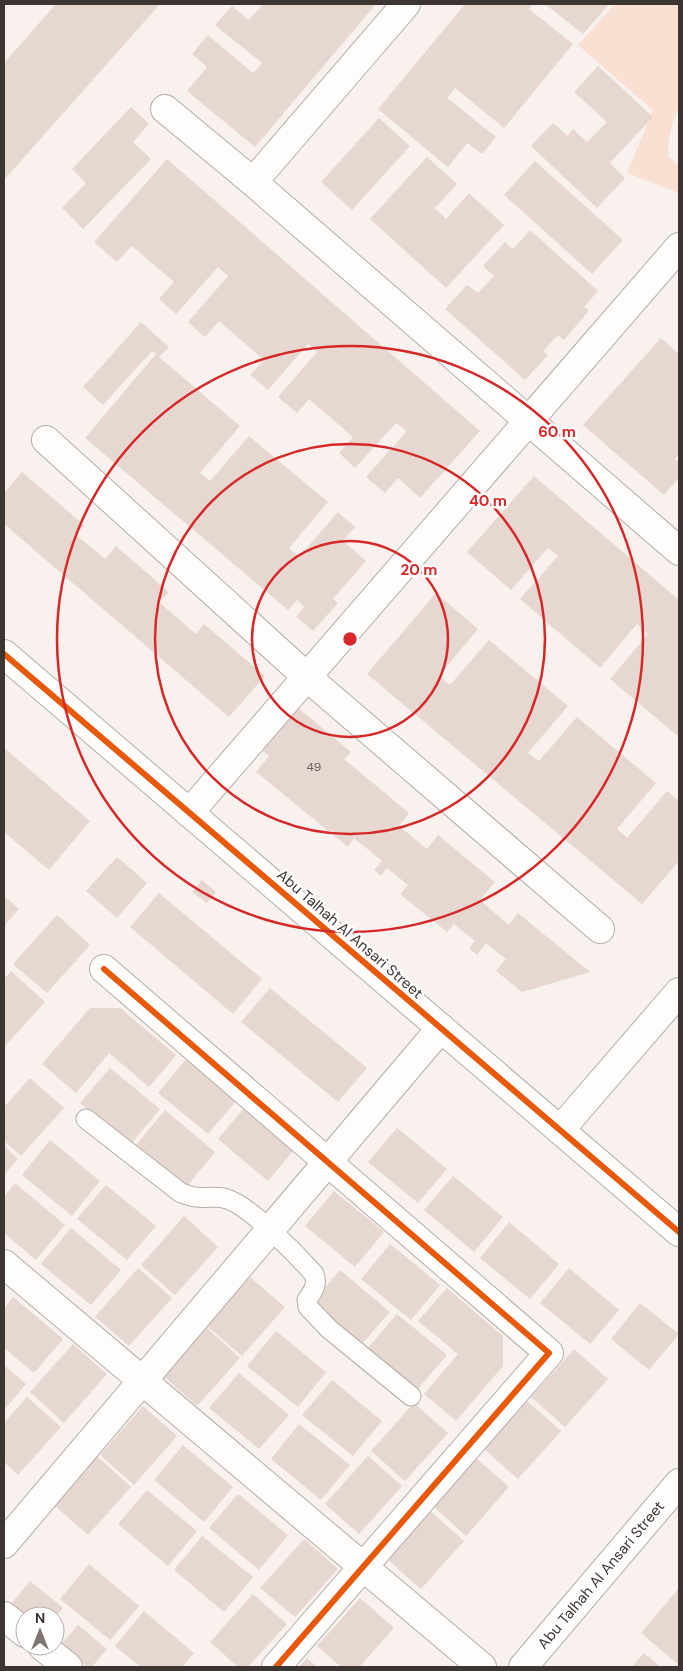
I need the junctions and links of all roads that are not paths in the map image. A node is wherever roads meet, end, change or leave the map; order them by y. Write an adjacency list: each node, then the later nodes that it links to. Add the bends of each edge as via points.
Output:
1 (406, 4): 3 (street)
2 (165, 109): 3 (street)
3 (253, 182): 5 (street)
4 (679, 247): 5 (street)
5 (529, 421): 7 (street); 9 (street)
6 (46, 440): 9 (street)
7 (679, 551)
8 (4, 654): 10 (street, Abu Talhah Al Ansari Street)
9 (307, 677): 10 (street); 11 (street)
10 (190, 813): 14 (street, Abu Talhah Al Ansari Street)
11 (600, 928)
12 (104, 969): 17 (street)
13 (679, 992): 16 (street)
14 (441, 1028): 16 (street, Abu Talhah Al Ansari Street); 17 (street)
15 (86, 1119): 18 (lane, via 181,1193 196,1198 226,1198)
16 (560, 1130): 19 (street, Abu Talhah Al Ansari Street)
17 (327, 1161): 18 (street); 25 (street, via 549,1353)
18 (270, 1230): 21 (street); 22 (lane, via 314,1274 316,1286 307,1300 308,1307 329,1329)
19 (679, 1232)
20 (4, 1264): 21 (street)
21 (142, 1380): 24 (street); 25 (street)
22 (411, 1396)
23 (679, 1482): 32 (street, Abu Talhah Al Ansari Street)
24 (4, 1544)
25 (364, 1568): 30 (street); 31 (street)
26 (4, 1616): 27 (street)
27 (15, 1625)
28 (54, 1656): 29 (street)
29 (68, 1667)
30 (276, 1667)
31 (482, 1667)
32 (523, 1667)

